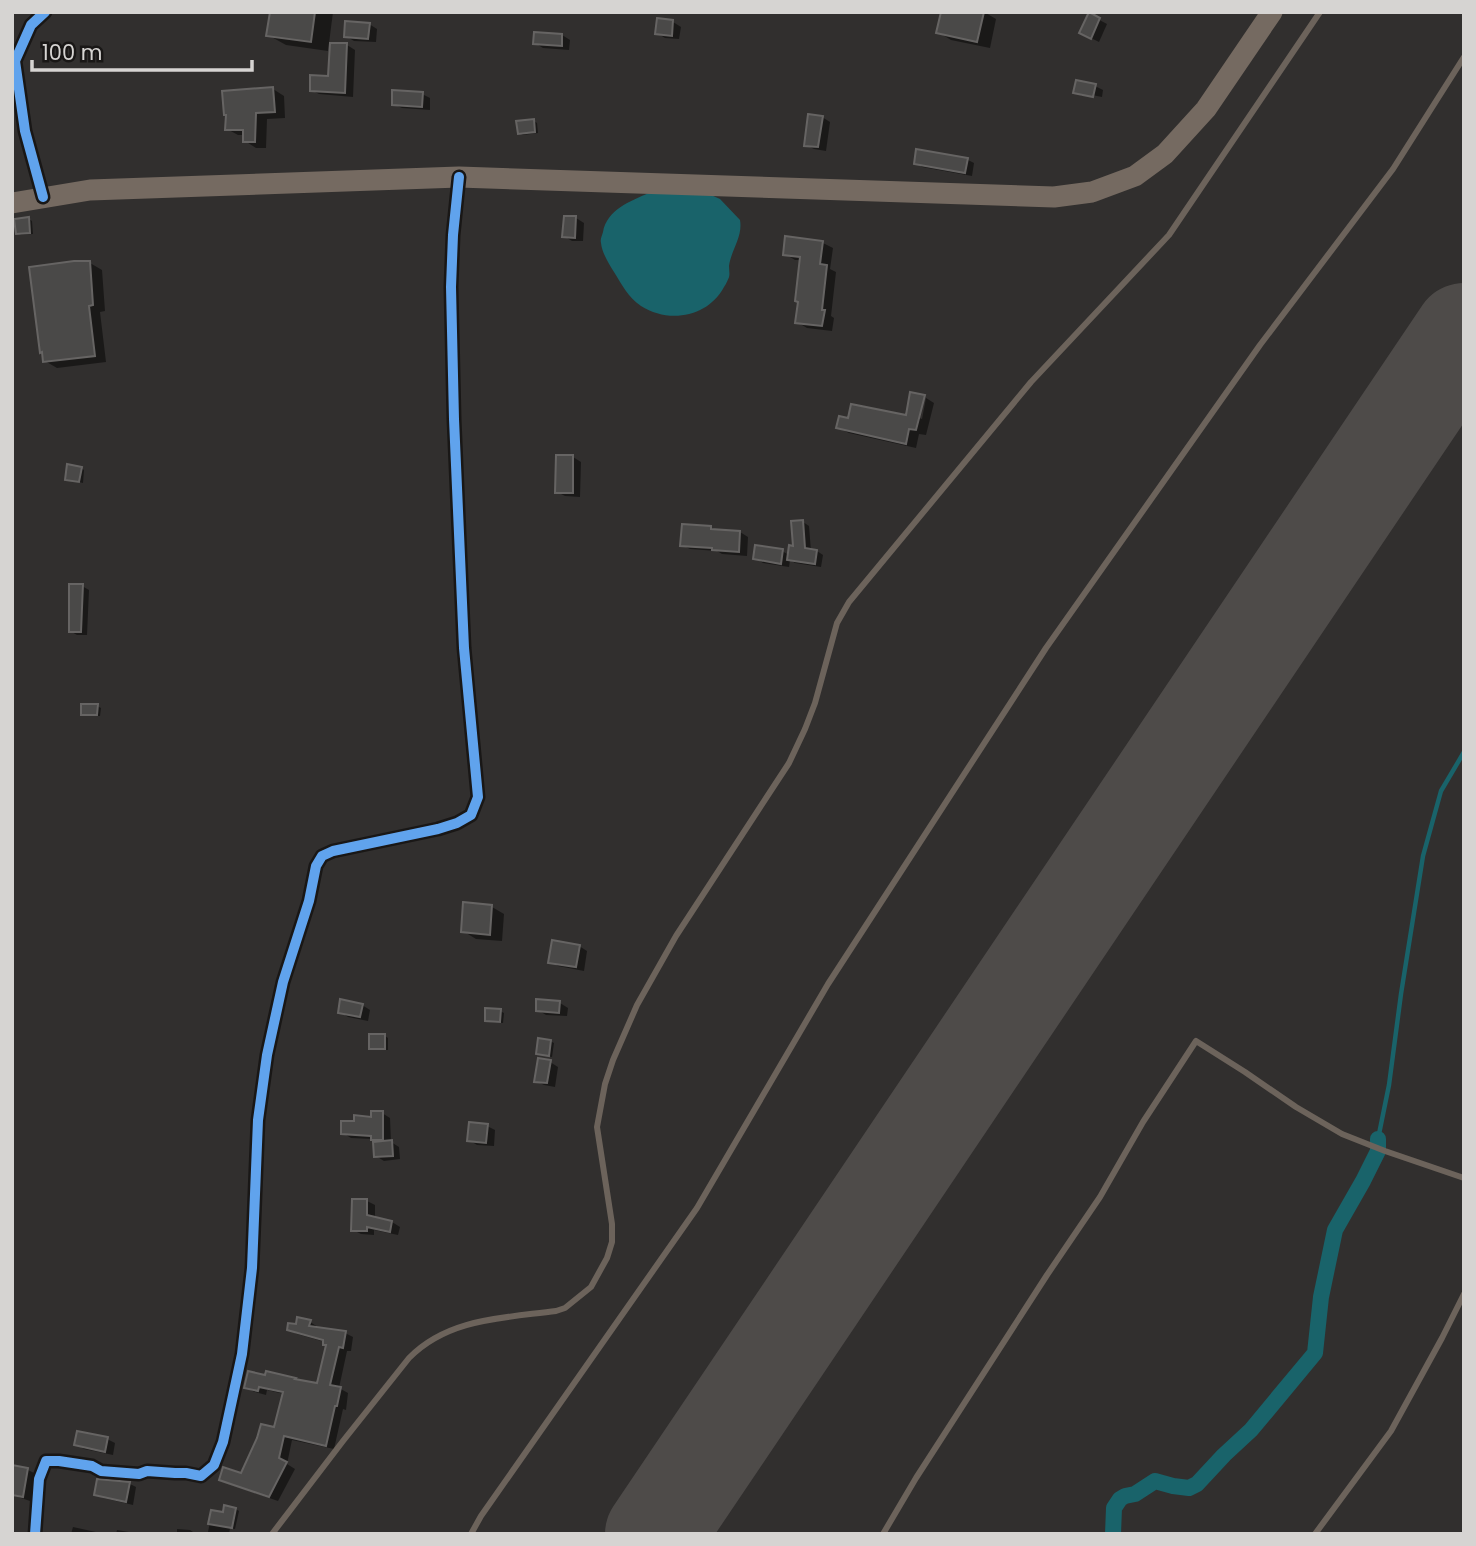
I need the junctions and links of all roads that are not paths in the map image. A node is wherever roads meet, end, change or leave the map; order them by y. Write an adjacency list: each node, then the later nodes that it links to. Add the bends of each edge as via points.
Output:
1 (46, 12): 6 (street, via 31,25 15,61 25,131)
2 (1272, 12): 5 (highway, via 1206,109 1165,154 1135,176 1092,192 1054,197)
3 (1320, 12): 11 (lane, via 1169,235 1031,383 849,602 837,623 815,703 789,762 676,936 637,1005 613,1060 597,1127 612,1242 591,1287 565,1308 467,1324 420,1346)
4 (1464, 57): 12 (lane, via 1393,169 1260,345 1046,648 828,984 697,1208)
5 (459, 177): 6 (highway, via 90,190); 10 (street, via 451,287 454,419 464,648 478,797 471,815 457,823 333,850 316,866 282,982 267,1055 258,1120 252,1268 243,1342 214,1465 201,1476 101,1471 46,1461 38,1479)
6 (43, 197): 7 (highway)
7 (12, 202)
8 (1464, 1178): 13 (lane, via 1342,1134 1196,1041)
9 (1464, 1294): 14 (lane, via 1391,1431)
10 (36, 1534)
11 (272, 1534)
12 (471, 1534)
13 (883, 1534)
14 (1315, 1534)

